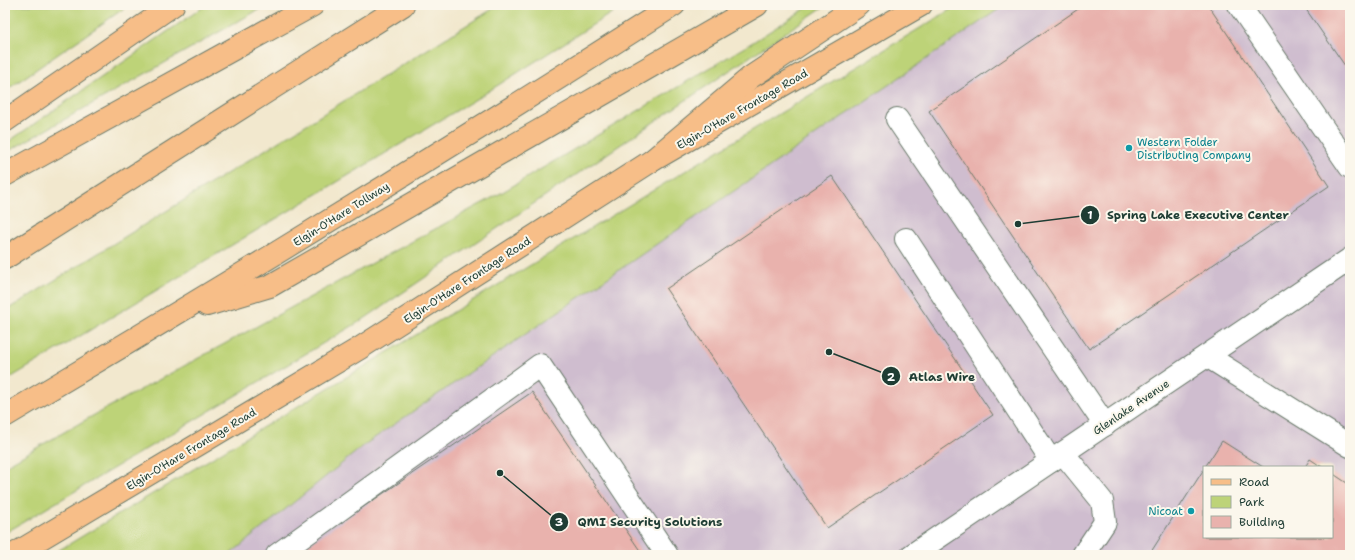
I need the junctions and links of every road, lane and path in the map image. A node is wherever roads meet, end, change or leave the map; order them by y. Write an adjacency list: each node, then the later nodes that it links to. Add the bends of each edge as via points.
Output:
1 (172, 5): 10 (main road)
2 (313, 5): 13 (main road)
3 (403, 5): 15 (main road)
4 (674, 5): 17 (main road, Elgin-O'Hare Tollway, via 515,107)
5 (757, 5): 17 (main road, via 270,286)
6 (859, 5): 11 (main road, via 751,77)
7 (921, 5): 11 (main road, Elgin-O'Hare Frontage Road)
8 (1239, 5): 12 (street)
9 (897, 119): 20 (street)
10 (5, 121)
11 (653, 160): 23 (main road, Elgin-O'Hare Frontage Road, via 360,348)
12 (1350, 167)
13 (5, 175)
14 (906, 239): 22 (street)
15 (5, 258)
16 (1350, 259): 18 (street, Glenlake Avenue)
17 (179, 313): 19 (main road, Elgin-O'Hare Tollway)
18 (1207, 356): 20 (street, Glenlake Avenue); 21 (street)
19 (5, 416)
20 (1105, 425): 22 (street, Glenlake Avenue)
21 (1350, 446)
22 (1057, 457): 26 (street, Glenlake Avenue); 27 (street, via 1102,501 1105,522)
23 (13, 555)
24 (276, 555): 25 (street, via 540,365)
25 (667, 555)
26 (912, 555)
27 (1083, 555)

